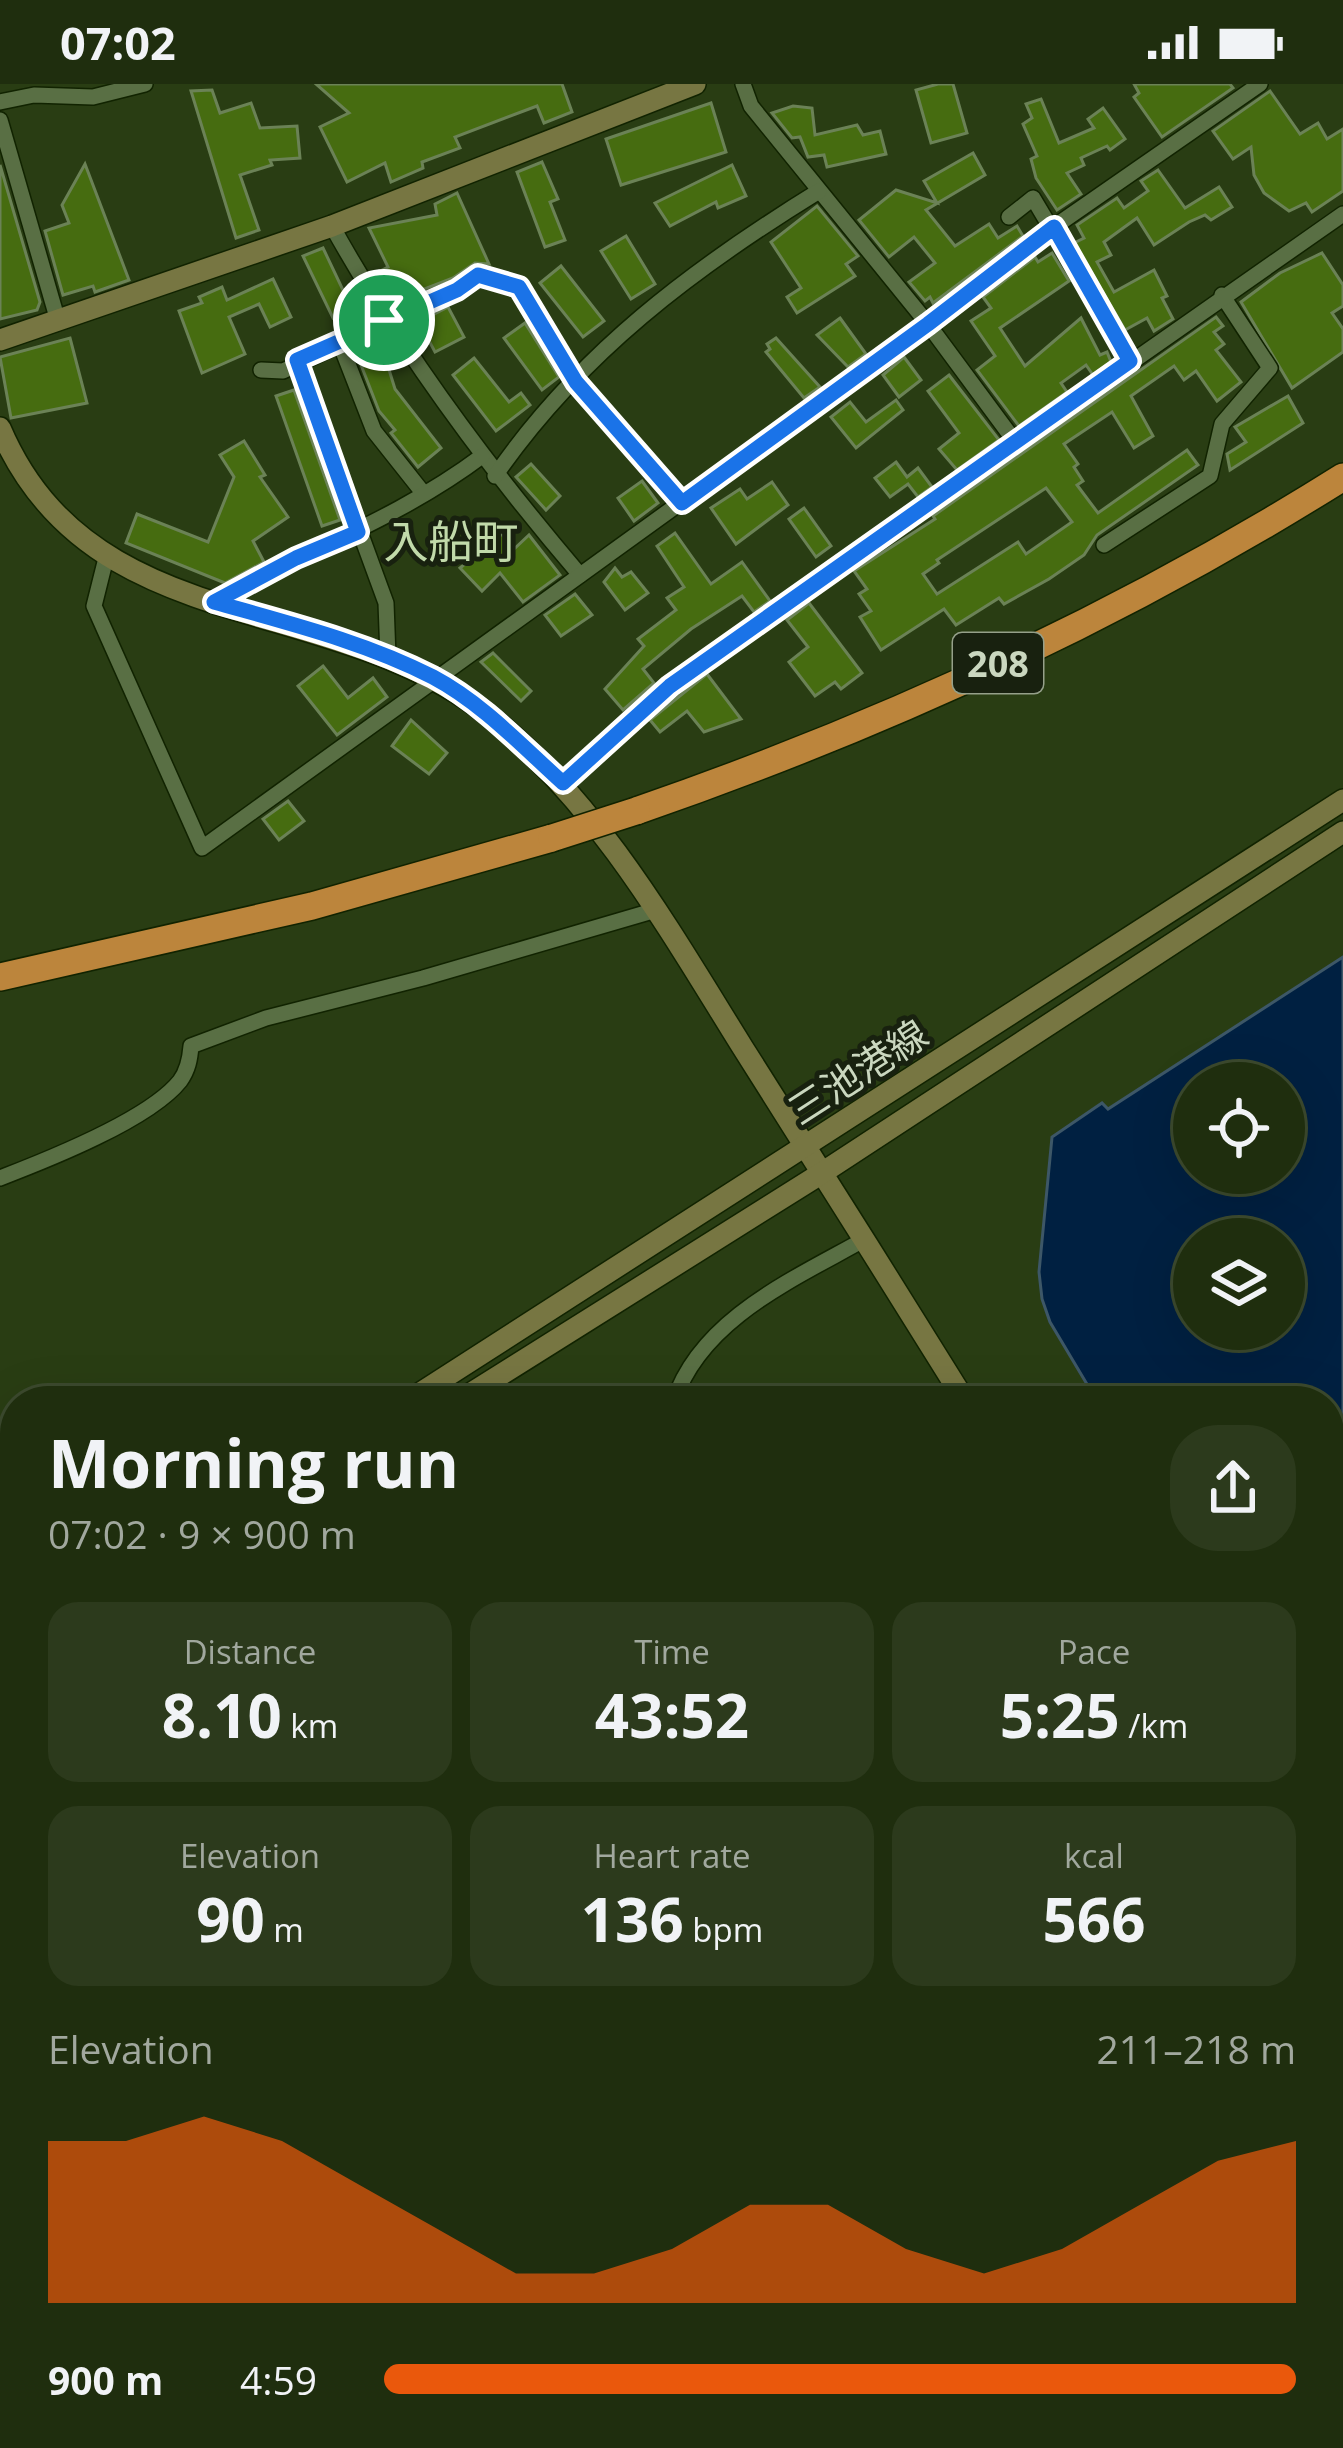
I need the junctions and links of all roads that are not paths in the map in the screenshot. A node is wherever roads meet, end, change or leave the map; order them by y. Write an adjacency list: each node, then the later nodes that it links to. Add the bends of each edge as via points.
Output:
1 (145, 84): 5 (street, via 93,97)
2 (695, 84): 10 (main road)
3 (743, 84): 7 (street, via 751,106)
4 (1260, 84): 11 (street)
5 (0, 102)
6 (0, 119): 14 (street)
7 (819, 191): 15 (street); 21 (street, via 714,256 622,331)
8 (1343, 214): 12 (street)
9 (1009, 218): 11 (street, via 1034,198)
10 (332, 226): 13 (street); 14 (main road)
11 (1054, 227): 15 (street); 19 (street)
12 (1222, 295): 19 (street); 30 (street, via 1270,368 1222,424 1210,476)
13 (384, 320): 17 (street); 21 (street, via 478,275 507,280 519,287); 24 (street)
14 (58, 321): 16 (main road)
15 (928, 324): 23 (street); 28 (street)
16 (0, 340)
17 (339, 341): 18 (street); 27 (street, via 374,430)
18 (297, 360): 20 (street); 29 (street)
19 (1130, 361): 23 (street)
20 (261, 370)
21 (576, 382): 25 (street); 28 (street)
22 (0, 428): 31 (main road, via 53,515)
23 (1016, 443): 36 (street, via 670,686)
24 (482, 455): 25 (street); 27 (street)
25 (495, 476): 32 (street)
26 (1343, 477): 40 (highway, 208, bridge, via 1196,564 857,729 552,838 312,906)
27 (424, 494): 29 (street)
28 (682, 503): 32 (street)
29 (358, 532): 33 (street); 34 (street, via 386,603)
30 (1104, 545)
31 (106, 558): 33 (main road); 35 (street, via 94,606 202,848)
32 (580, 575): 35 (street)
33 (214, 602): 34 (main road)
34 (388, 657): 35 (main road)
35 (437, 679): 36 (main road)
36 (563, 783): 39 (main road)
37 (1343, 800): 41 (main road, 三池港線)
38 (1343, 832): 42 (main road, 三池港線)
39 (656, 910): 41 (main road); 43 (street, via 191,1046 183,1078 163,1098)
40 (0, 976)
41 (806, 1147): 42 (main road); 45 (main road, 三池港線)
42 (822, 1173): 44 (main road); 46 (main road, 三池港線)
43 (0, 1178)
44 (865, 1239): 47 (street, via 709,1340); 48 (main road)
45 (432, 1386)
46 (483, 1386)
47 (679, 1386)
48 (956, 1386)

